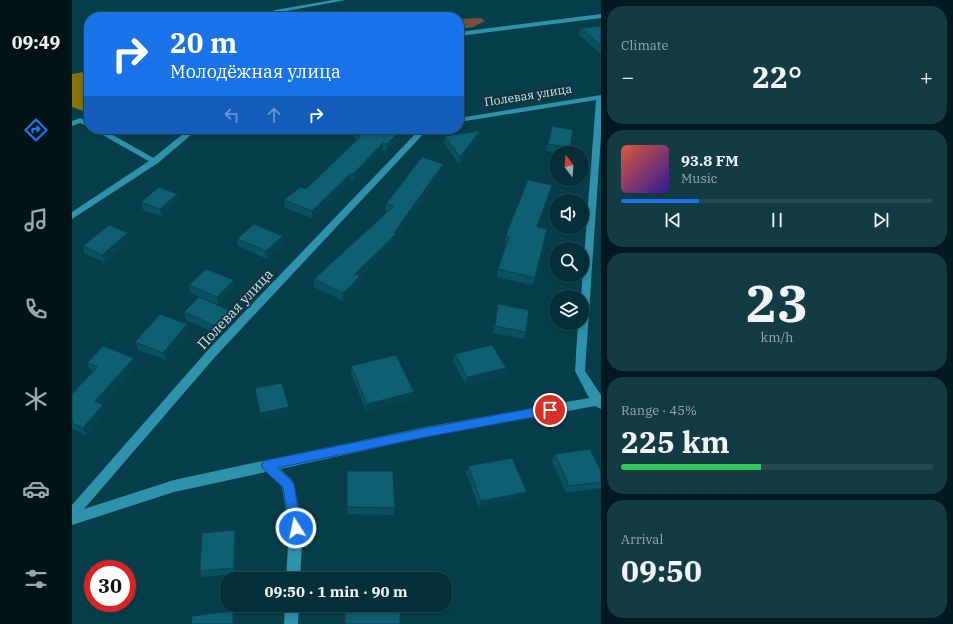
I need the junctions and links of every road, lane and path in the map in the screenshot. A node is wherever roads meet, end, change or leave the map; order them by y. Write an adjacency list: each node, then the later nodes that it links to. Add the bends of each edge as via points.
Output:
1 (343, 0): 2 (street)
2 (275, 12)
3 (601, 16): 4 (street)
4 (464, 33)
5 (601, 97): 7 (street, Полевая улица); 16 (street, via 580,371)
6 (84, 119): 8 (street)
7 (464, 119)
8 (80, 120): 9 (street); 10 (street)
9 (84, 122)
10 (72, 124)
11 (105, 134): 14 (street)
12 (188, 134): 14 (street)
13 (419, 134): 18 (street, Полевая улица, via 211,354)
14 (155, 162): 15 (street)
15 (72, 216)
16 (600, 402): 17 (street, via 426,432)
17 (267, 465): 19 (street, via 174,486); 20 (street, via 288,484 296,528)
18 (72, 514)
19 (72, 519)
20 (293, 572)
21 (292, 612): 22 (street)
22 (291, 624)

